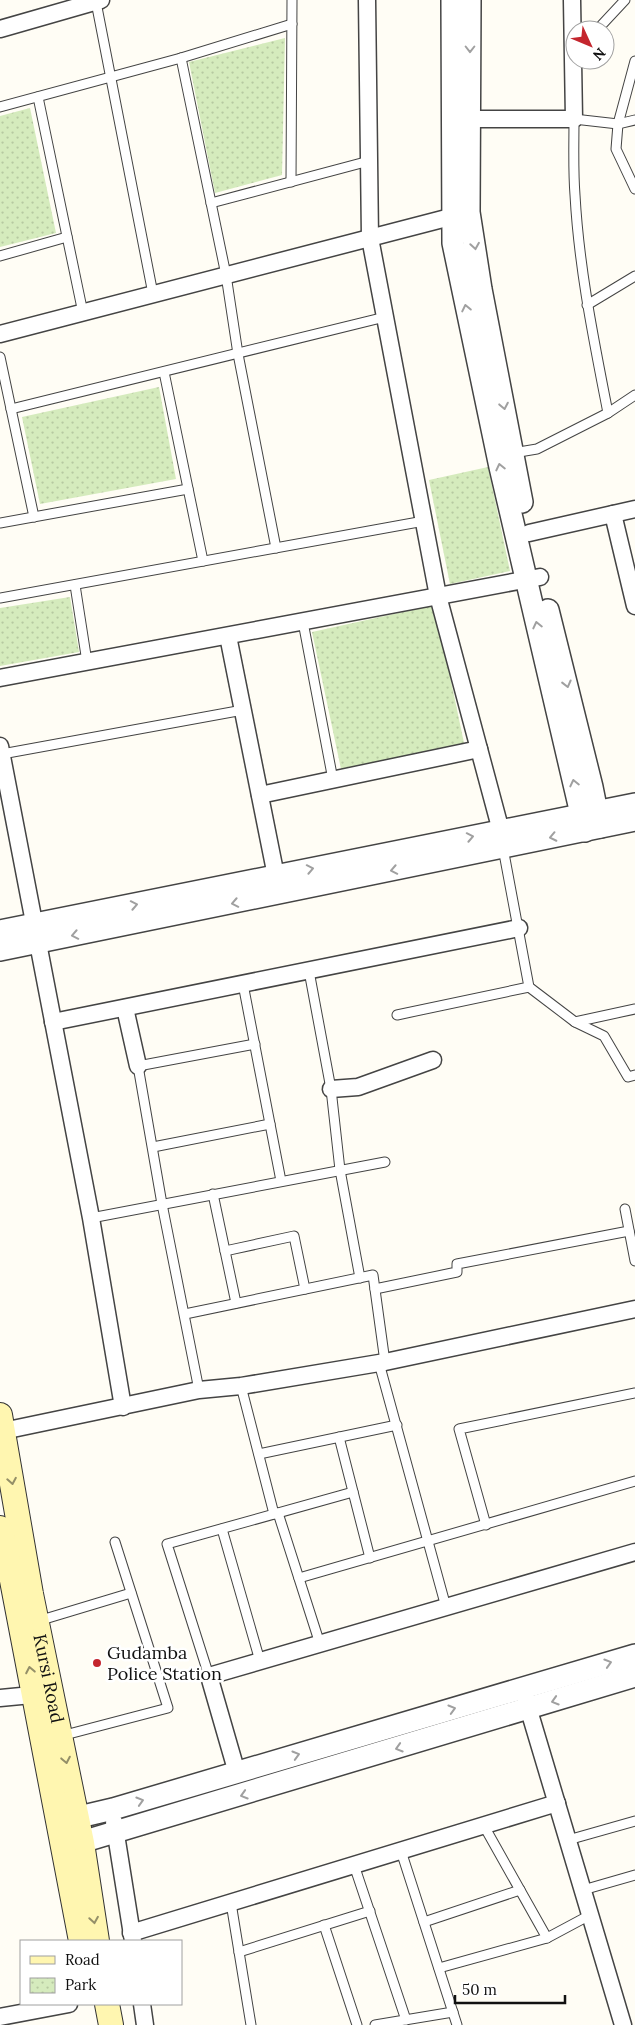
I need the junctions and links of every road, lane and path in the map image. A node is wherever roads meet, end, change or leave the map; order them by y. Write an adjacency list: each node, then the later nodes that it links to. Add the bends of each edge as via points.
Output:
1 (292, 0): 10 (lane)
2 (367, 0): 22 (street)
3 (452, 0): 26 (street)
4 (470, 0): 18 (street, one-way to 18)
5 (572, 0): 8 (street)
6 (625, 0): 9 (lane)
7 (99, 1): 11 (street); 15 (lane)
8 (573, 20)
9 (606, 20)
10 (292, 24): 12 (lane); 23 (lane)
11 (0, 29)
12 (181, 58): 15 (lane); 25 (lane)
13 (635, 61): 21 (lane)
14 (574, 70): 19 (street)
15 (110, 77): 16 (lane); 32 (lane)
16 (38, 96): 17 (lane); 27 (lane)
17 (0, 107)
18 (470, 119): 19 (street); 26 (street)
19 (574, 119): 21 (lane); 33 (lane, via 575,194)
20 (635, 120): 21 (lane)
21 (618, 124): 24 (lane, via 616,149)
22 (369, 161): 23 (lane); 28 (street)
23 (291, 182): 25 (lane)
24 (635, 189)
25 (211, 203): 30 (lane)
26 (461, 214): 28 (street); 43 (street, one-way to 43, via 481,289); 53 (street, one-way to 26, via 500,467 453,243)
27 (67, 237): 29 (lane); 34 (lane)
28 (370, 238): 30 (street); 35 (street)
29 (0, 256)
30 (226, 276): 32 (street); 37 (lane)
31 (635, 276): 33 (lane)
32 (153, 294): 34 (street)
33 (587, 305): 42 (lane)
34 (83, 313): 36 (street)
35 (385, 317): 37 (lane); 48 (street)
36 (0, 334)
37 (238, 354): 39 (lane); 51 (lane)
38 (0, 357): 41 (lane)
39 (164, 372): 41 (lane); 44 (lane)
40 (635, 395): 42 (lane)
41 (11, 409): 47 (lane)
42 (608, 413): 43 (lane, via 536,449)
43 (513, 454): 50 (street)
44 (188, 489): 47 (lane); 52 (lane)
45 (635, 509): 46 (street)
46 (613, 514): 50 (street); 57 (street)
47 (34, 517): 49 (lane)
48 (424, 521): 51 (lane); 55 (street)
49 (0, 523)
50 (529, 533): 53 (street)
51 (276, 548): 52 (lane)
52 (203, 562): 54 (lane)
53 (533, 579): 55 (street); 69 (street)
54 (75, 585): 56 (lane); 60 (lane)
55 (438, 596): 58 (street); 63 (street)
56 (0, 598)
57 (635, 606)
58 (303, 622): 59 (street); 65 (lane)
59 (228, 636): 60 (street); 62 (street)
60 (87, 662): 61 (street)
61 (0, 678)
62 (242, 710): 64 (lane); 66 (street)
63 (479, 749): 65 (street); 70 (street)
64 (1, 750): 74 (street)
65 (333, 780): 66 (street)
66 (260, 795): 71 (street)
67 (635, 804): 69 (street)
68 (635, 820): 69 (street)
69 (591, 821): 70 (street)
70 (502, 839): 71 (street, one-way to 70); 72 (lane); 74 (street, one-way to 74)
71 (276, 876): 74 (street, one-way to 71)
72 (519, 928): 76 (street); 78 (lane)
73 (0, 931): 74 (street)
74 (36, 933): 75 (street); 82 (street)
75 (0, 950)
76 (309, 971): 77 (street); 88 (lane)
77 (243, 984): 79 (street); 84 (lane)
78 (529, 987): 81 (lane); 83 (lane)
79 (125, 1008): 82 (street); 86 (street)
80 (635, 1009): 83 (lane)
81 (397, 1015)
82 (53, 1022): 97 (street)
83 (575, 1022): 87 (lane, via 604,1036 628,1077)
84 (255, 1044): 86 (lane); 89 (lane)
85 (433, 1060): 88 (street, via 358,1087)
86 (138, 1066): 90 (lane)
87 (635, 1075)
88 (331, 1089): 92 (lane)
89 (270, 1124): 90 (lane); 93 (lane)
90 (153, 1147): 95 (lane)
91 (385, 1162): 92 (lane)
92 (340, 1170): 93 (lane); 101 (lane)
93 (281, 1181): 94 (lane)
94 (213, 1194): 95 (lane); 99 (lane)
95 (162, 1204): 97 (lane); 106 (lane)
96 (625, 1209): 98 (lane)
97 (90, 1218): 111 (street)
98 (629, 1230): 100 (lane); 103 (lane, via 457,1264 457,1272)
99 (225, 1251): 102 (lane, via 294,1236); 104 (lane)
100 (635, 1261)
101 (360, 1278): 102 (lane); 103 (lane, via 373,1275)
102 (305, 1289): 104 (lane)
103 (375, 1289): 107 (lane)
104 (236, 1303): 106 (lane)
105 (635, 1309): 107 (street)
106 (185, 1314): 109 (lane)
107 (382, 1363): 108 (street); 113 (lane)
108 (241, 1386): 109 (street); 115 (lane)
109 (199, 1390): 111 (street)
110 (635, 1393): 119 (lane, via 459,1429)
111 (123, 1407): 112 (street, via 31,1424)
112 (2, 1423): 129 (main road, Kursi Road, one-way to 129)
113 (397, 1424): 114 (lane); 123 (lane)
114 (339, 1436): 115 (lane); 117 (lane)
115 (259, 1454): 118 (lane)
116 (635, 1481): 119 (lane)
117 (353, 1492): 118 (lane); 125 (lane)
118 (276, 1514): 121 (lane); 126 (lane)
119 (486, 1525): 123 (lane)
120 (0, 1528): 136 (main road, Kursi Road, one-way to 120)
121 (222, 1529): 132 (lane); 133 (lane, via 167,1544)
122 (115, 1542): 127 (lane)
123 (428, 1542): 125 (lane); 128 (lane)
124 (635, 1552): 128 (street)
125 (370, 1558): 126 (lane)
126 (299, 1578): 130 (lane)
127 (131, 1593): 129 (lane); 139 (lane, via 168,1708)
128 (446, 1607): 130 (street)
129 (37, 1621): 136 (main road, Kursi Road)
130 (320, 1644): 132 (street)
131 (635, 1655): 135 (street, one-way to 131)
132 (260, 1661): 133 (street)
133 (209, 1676): 140 (street)
134 (635, 1676): 138 (street, one-way to 138)
135 (522, 1688): 138 (street); 140 (street, one-way to 135)
136 (43, 1694): 137 (street); 139 (main road, Kursi Road); 143 (main road, Kursi Road)
137 (0, 1698)
138 (528, 1708): 141 (street); 146 (street, one-way to 146)
139 (61, 1736): 143 (main road, Kursi Road, one-way to 143)
140 (237, 1772): 142 (street, one-way to 140)
141 (557, 1803): 145 (street); 147 (street)
142 (113, 1810): 143 (street); 146 (street)
143 (68, 1819): 148 (main road, Kursi Road)
144 (635, 1821): 147 (lane)
145 (484, 1826): 149 (street); 152 (lane)
146 (116, 1834): 148 (street); 159 (street)
147 (568, 1840): 153 (street)
148 (72, 1846): 161 (main road, Kursi Road); 162 (main road, Kursi Road, one-way to 162)
149 (401, 1851): 150 (street); 157 (lane)
150 (354, 1865): 154 (street); 155 (lane)
151 (634, 1878): 153 (lane)
152 (520, 1890): 157 (lane); 160 (lane)
153 (583, 1890): 156 (street)
154 (230, 1903): 159 (street); 163 (lane)
155 (370, 1911): 158 (lane); 171 (lane)
156 (590, 1915): 160 (lane); 172 (street)
157 (424, 1922): 164 (lane)
158 (324, 1925): 163 (lane); 177 (lane)
159 (132, 1937)
160 (547, 1938): 164 (lane)
161 (81, 1940)
162 (98, 1940)
163 (239, 1952): 176 (lane)
164 (439, 1968): 169 (lane)
165 (64, 2005): 170 (street)
166 (92, 2005): 173 (main road)
167 (108, 2005): 174 (main road)
168 (142, 2005): 175 (street)
169 (453, 2012): 171 (lane); 179 (lane)
170 (0, 2017)
171 (406, 2020): 178 (lane)
172 (623, 2022)
173 (96, 2025)
174 (110, 2025)
175 (145, 2025)
176 (250, 2025)
177 (357, 2025)
178 (375, 2025)
179 (457, 2025)

